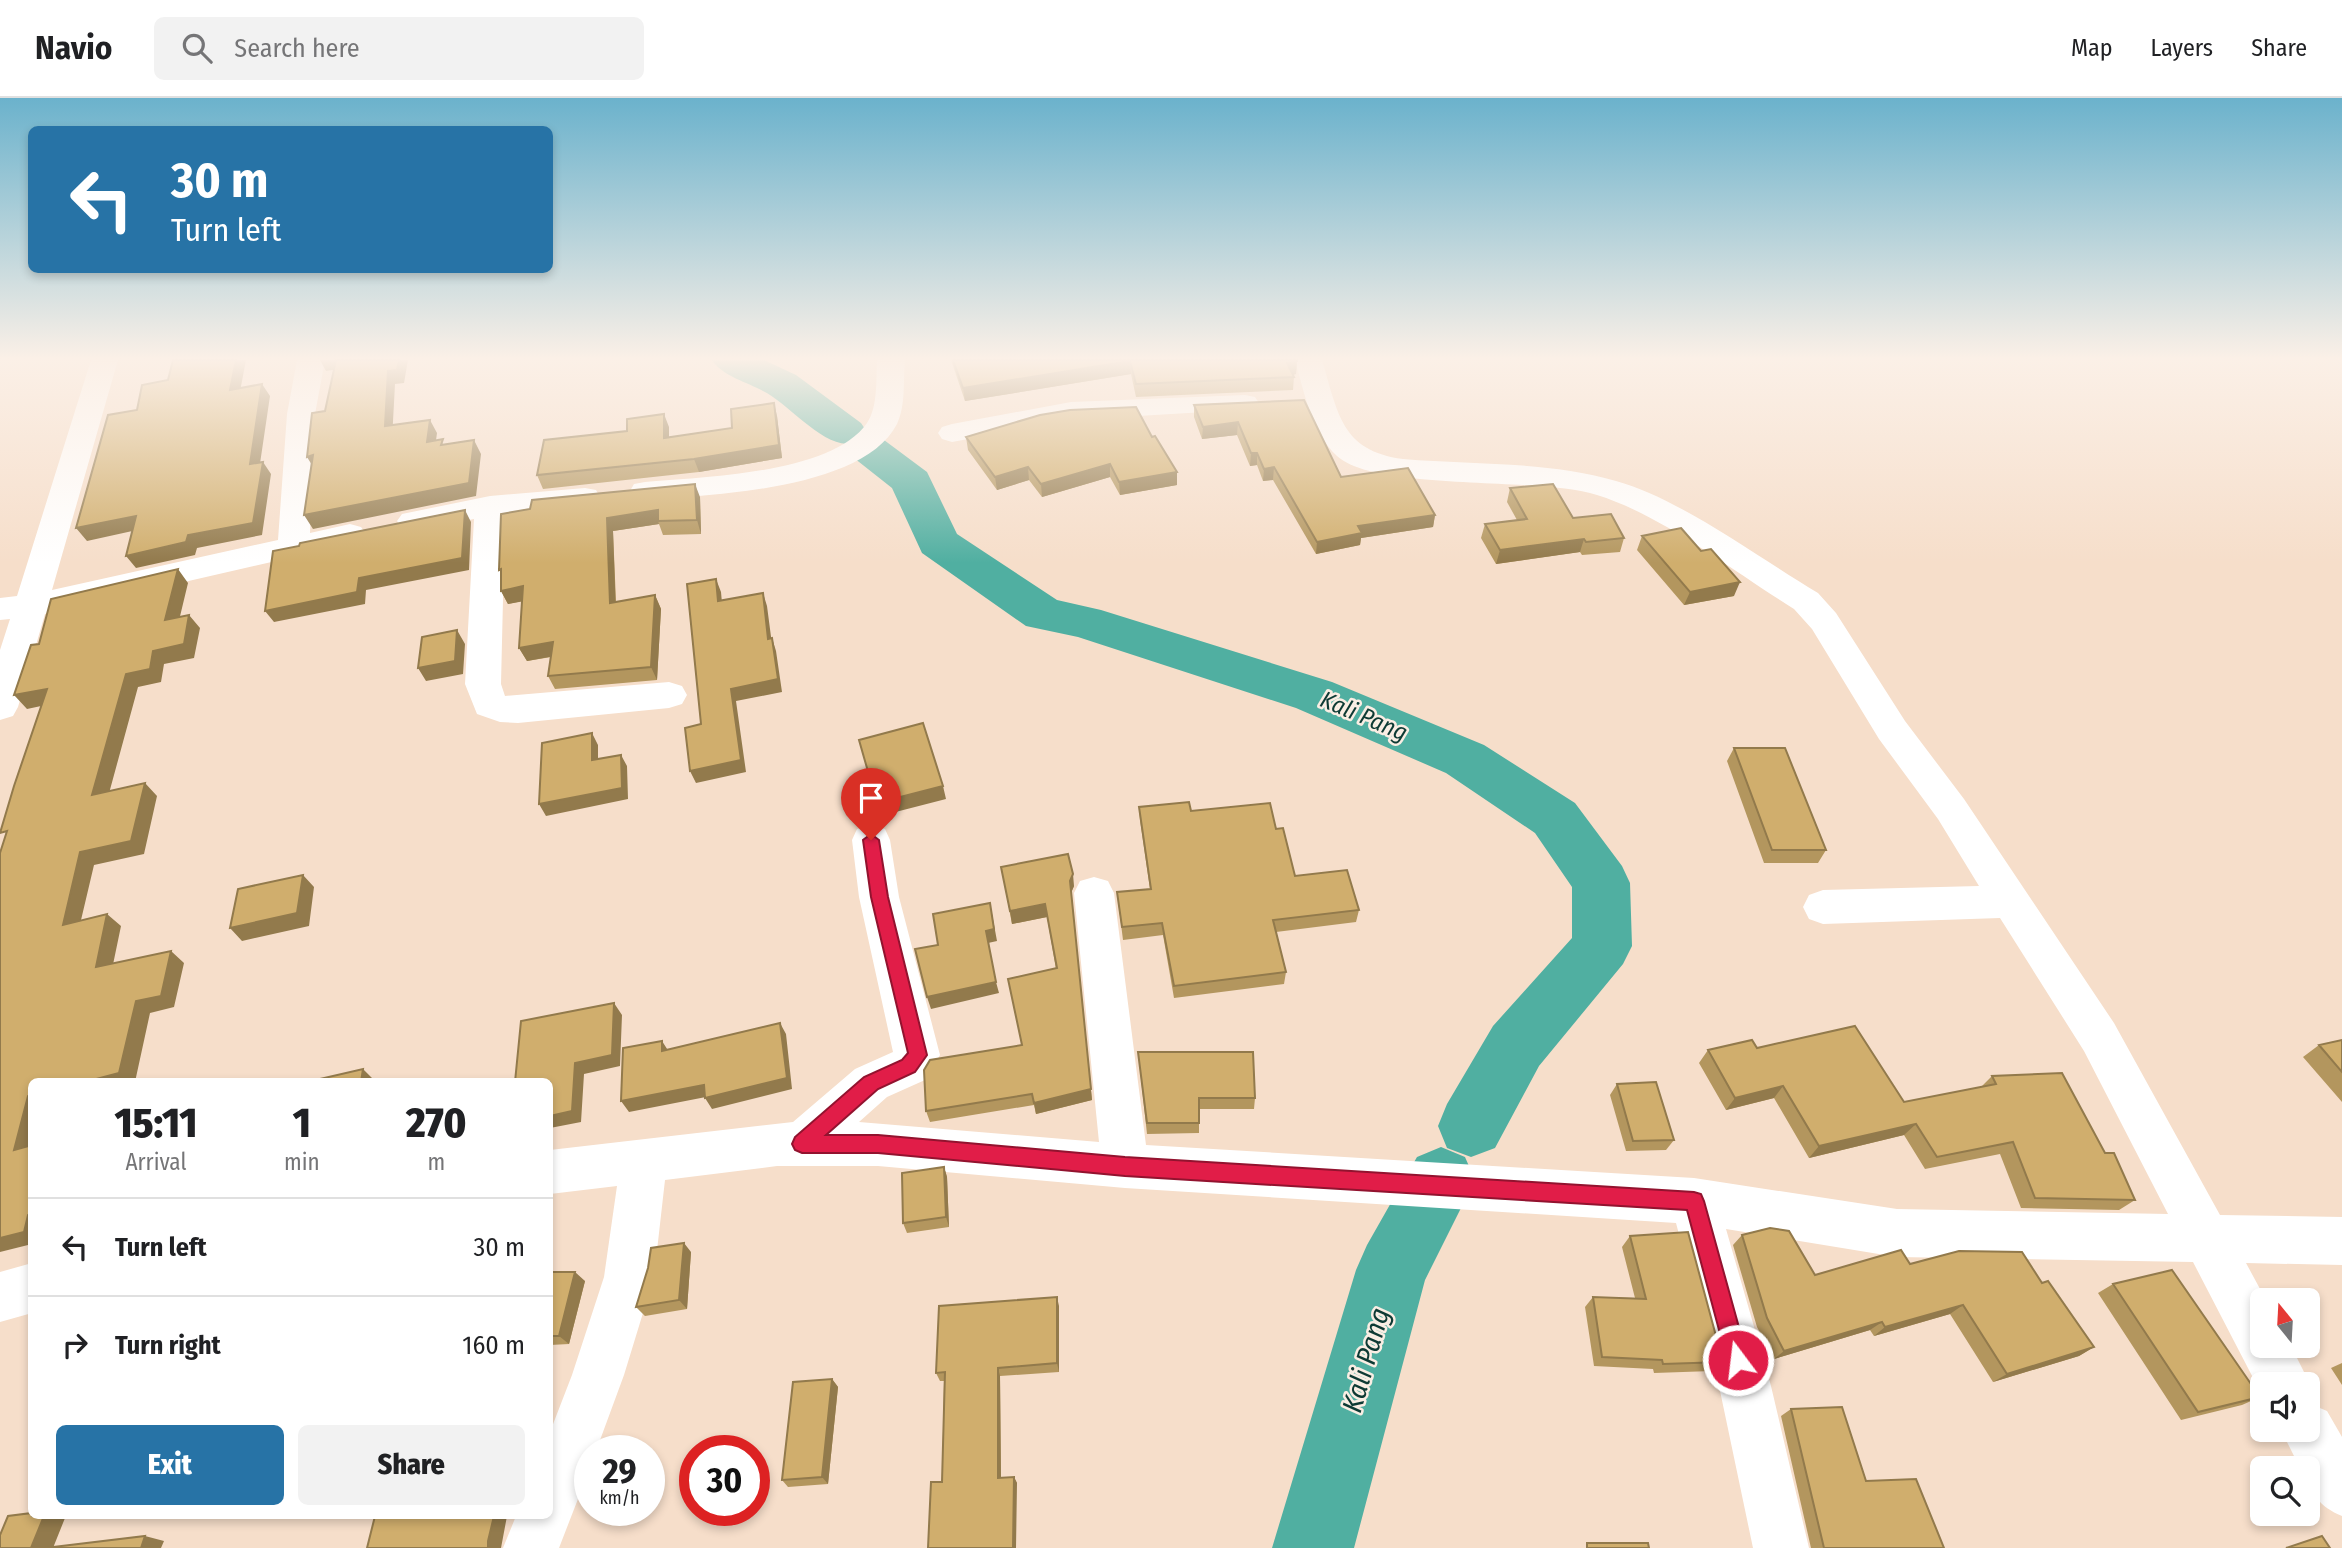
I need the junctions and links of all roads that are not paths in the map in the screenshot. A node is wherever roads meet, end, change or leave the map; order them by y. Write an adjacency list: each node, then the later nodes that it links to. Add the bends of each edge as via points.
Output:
1 (81, 428): 9 (street)
2 (300, 428): 8 (street)
3 (879, 428): 7 (street, via 867,442 832,463 788,474)
4 (981, 428): 6 (street)
5 (1328, 428): 14 (street, via 1347,450 1380,463 1541,476 1628,494 1806,601 1824,621 1892,730)
6 (952, 433)
7 (490, 506): 8 (street); 10 (street, via 483,684 490,705 518,710)
8 (294, 545): 9 (street)
9 (16, 607): 11 (street)
10 (669, 695)
11 (0, 707)
12 (871, 840): 16 (street, via 879,897 918,1055 909,1066 871,1083)
13 (1094, 893): 18 (street)
14 (2011, 901): 15 (street); 21 (street, via 2099,1037)
15 (1823, 907)
16 (802, 1144): 17 (street); 18 (street, via 878,1144)
17 (648, 1161): 19 (street); 28 (street, via 629,1277)
18 (1125, 1166): 20 (street)
19 (553, 1172)
20 (1694, 1201): 21 (street, via 1897,1233); 31 (street, via 1745,1386)
21 (2208, 1240): 22 (street); 25 (street)
22 (2342, 1241)
23 (28, 1289): 24 (street)
24 (0, 1297)
25 (2250, 1320)
26 (2315, 1442): 27 (street)
27 (2342, 1489)
28 (553, 1493)
29 (543, 1519): 30 (street)
30 (531, 1548)
31 (1781, 1548)

